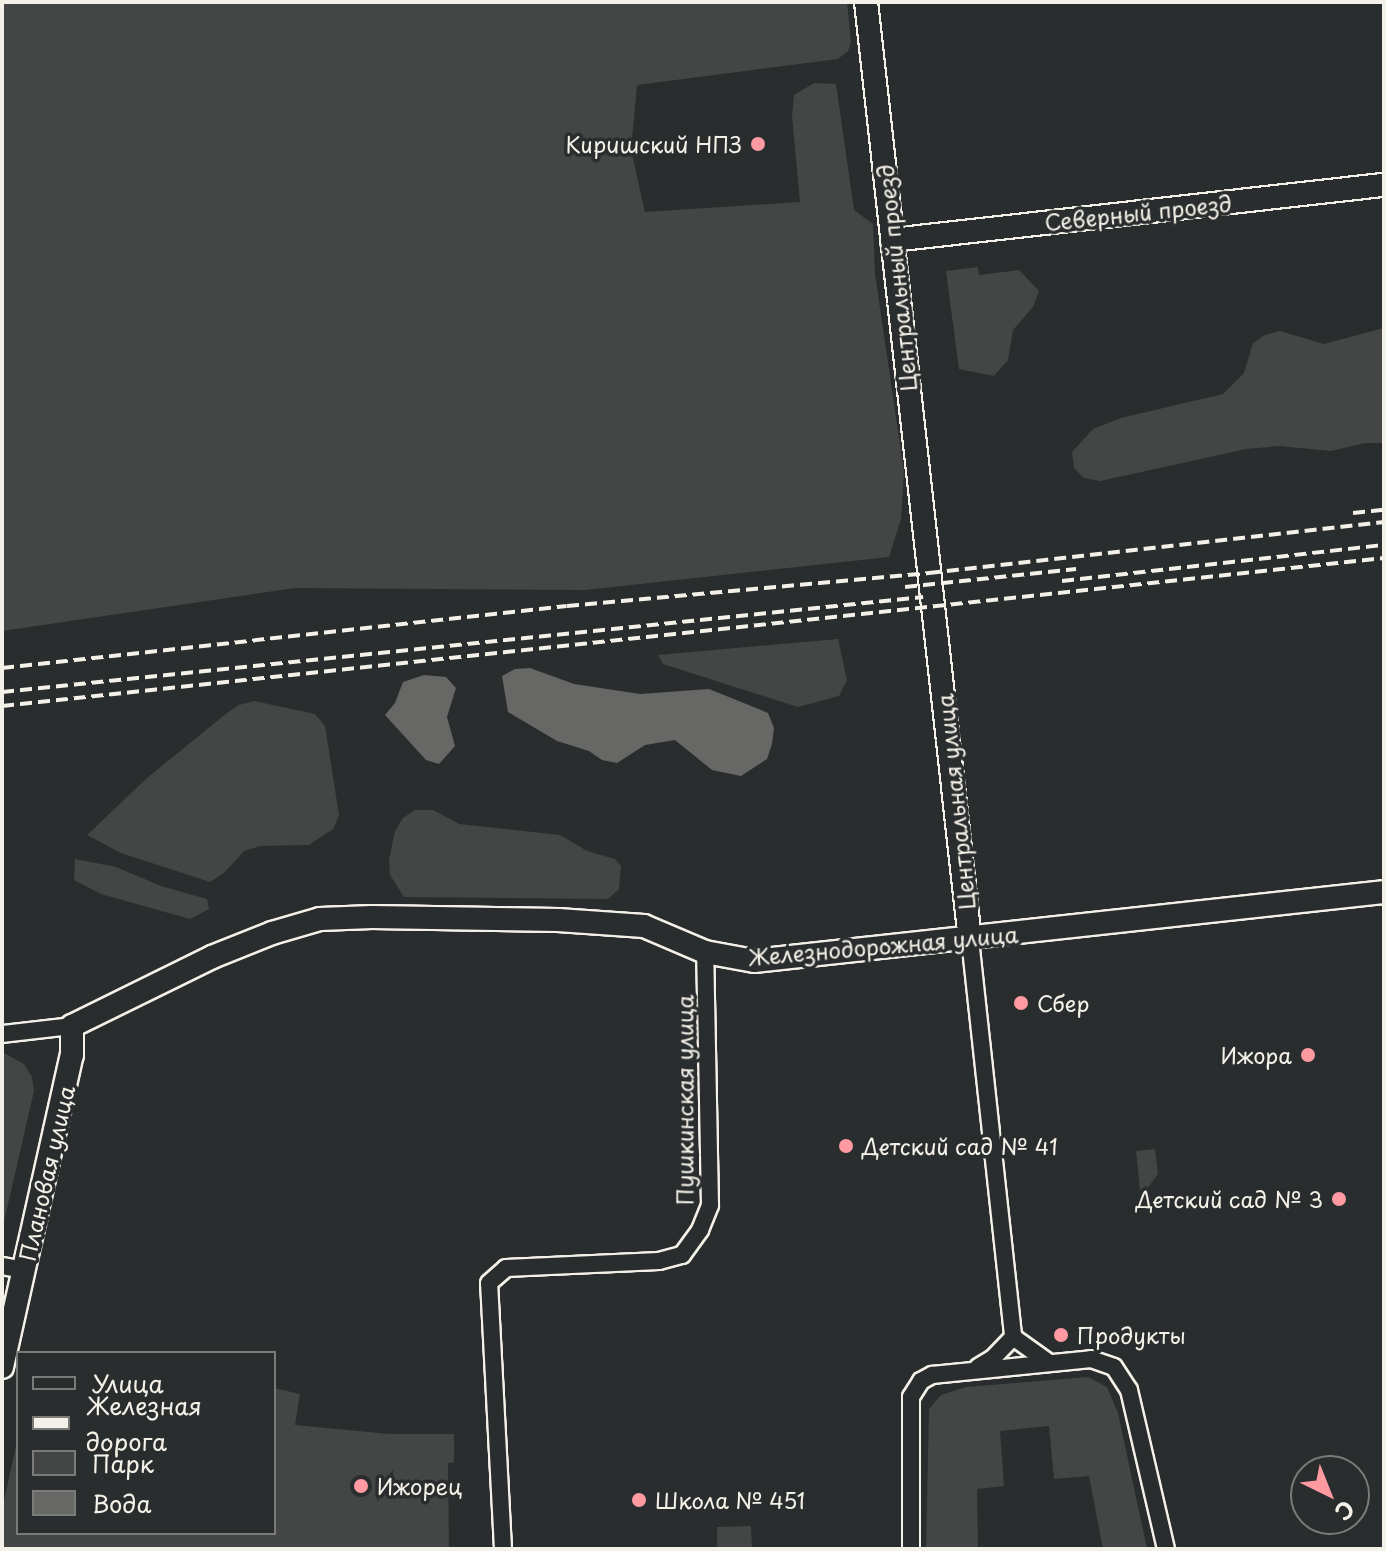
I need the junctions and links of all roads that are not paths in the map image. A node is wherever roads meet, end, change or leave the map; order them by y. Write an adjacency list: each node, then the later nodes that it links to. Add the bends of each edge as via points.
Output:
1 (866, 2): 3 (street, Центральный проезд)
2 (1384, 185): 3 (street, Северный проезд)
3 (892, 240): 4 (street, Центральный проезд)
4 (927, 554): 6 (street, Центральная улица)
5 (1384, 892): 6 (street, Железнодорожная улица)
6 (970, 939): 7 (street, Железнодорожная улица, via 754,961); 11 (street, Центральная улица)
7 (705, 952): 8 (street, Железнодорожная улица, via 644,926 320,919 212,957); 15 (street, Пушкинская улица, via 710,1205 700,1230 682,1255 659,1261 506,1268 489,1283)
8 (72, 1026): 9 (street); 10 (street, Плановая улица, via 72,1055)
9 (2, 1034)
10 (13, 1268): 13 (street, Плановая улица)
11 (1013, 1337): 12 (street); 14 (street)
12 (1048, 1362): 14 (street); 17 (street, via 1103,1361 1123,1377)
13 (2, 1367)
14 (974, 1370): 16 (street, via 932,1375 911,1397)
15 (503, 1549)
16 (911, 1549)
17 (1166, 1549)

